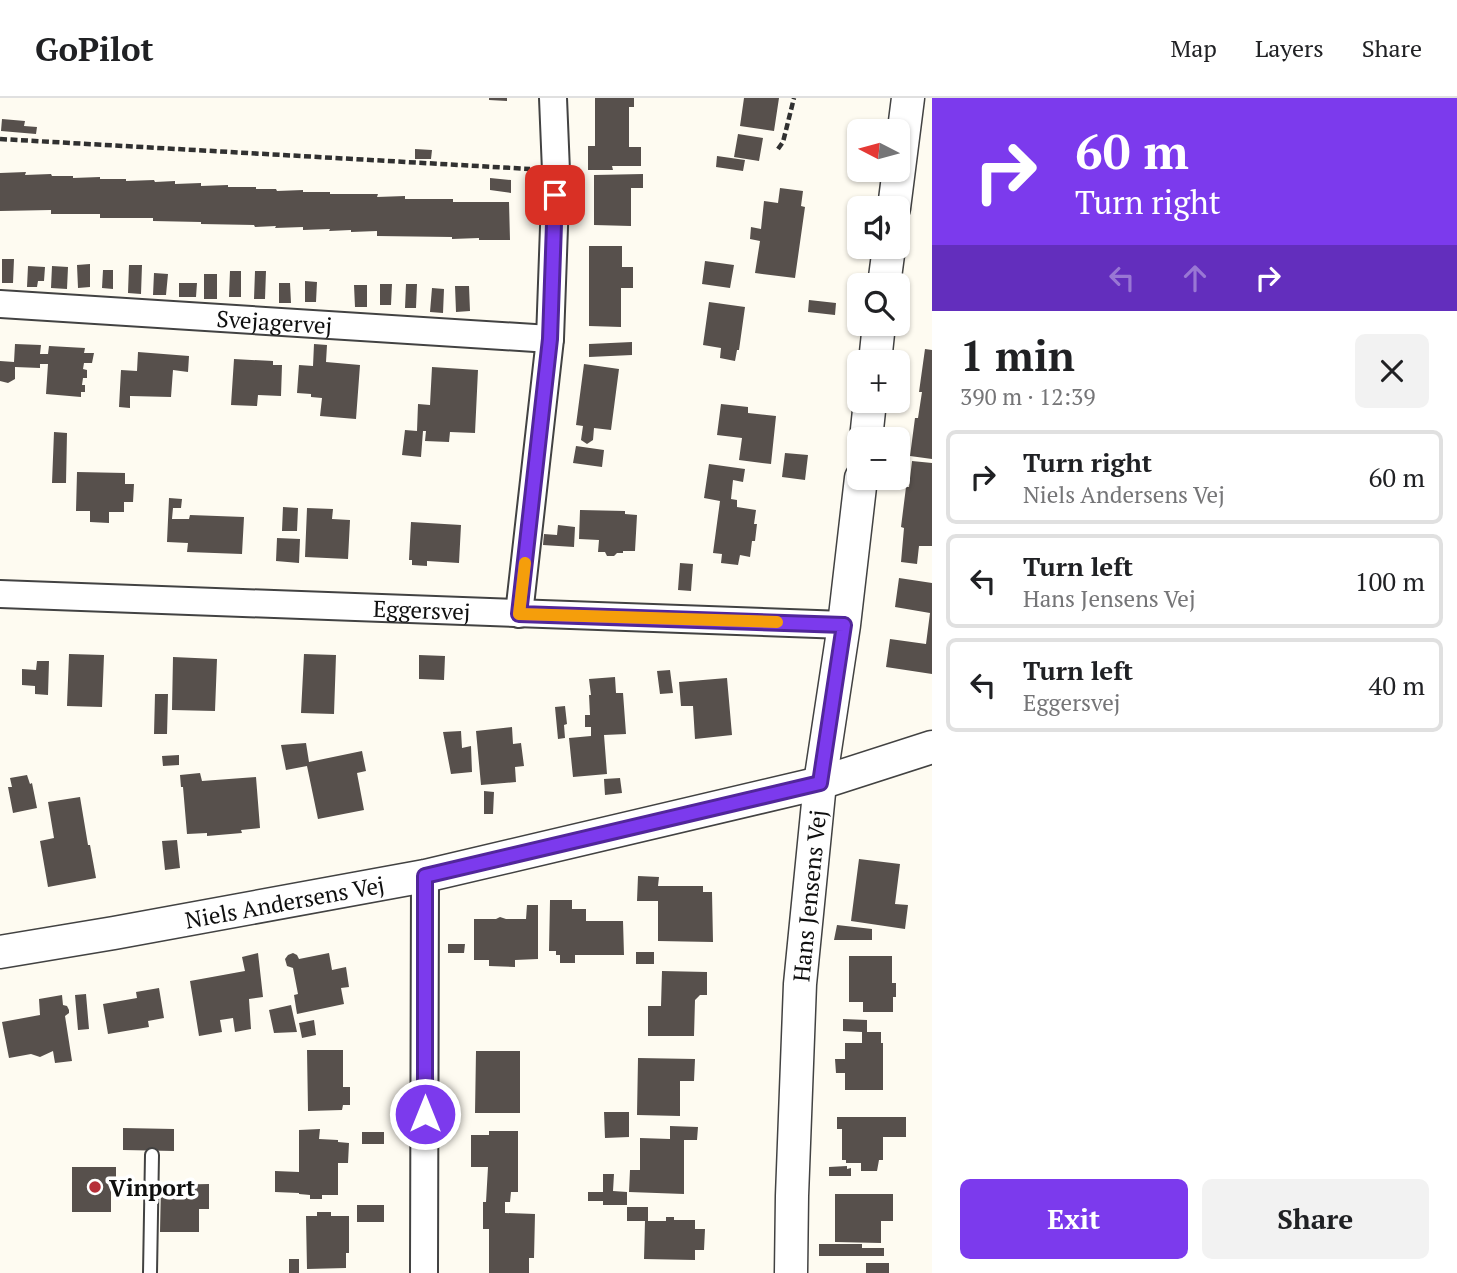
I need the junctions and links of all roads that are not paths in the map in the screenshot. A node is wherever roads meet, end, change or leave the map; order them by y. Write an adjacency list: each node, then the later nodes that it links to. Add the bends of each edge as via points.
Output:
1 (553, 98): 5 (street, via 556,171)
2 (908, 98): 3 (street)
3 (896, 196)
4 (0, 304): 5 (street, Svejagervej)
5 (550, 339): 8 (street)
6 (861, 490): 9 (street, Hans Jensens Vej)
7 (0, 594): 8 (street, Eggersvej)
8 (519, 614): 9 (street, Eggersvej)
9 (844, 625): 11 (street, Hans Jensens Vej)
10 (932, 747): 11 (street, Niels Andersens Vej)
11 (820, 783): 12 (street, Niels Andersens Vej); 17 (street, Hans Jensens Vej, via 800,984)
12 (425, 876): 13 (street, Niels Andersens Vej); 16 (street)
13 (0, 951)
14 (152, 1156): 15 (lane)
15 (150, 1273)
16 (424, 1273)
17 (792, 1273)

